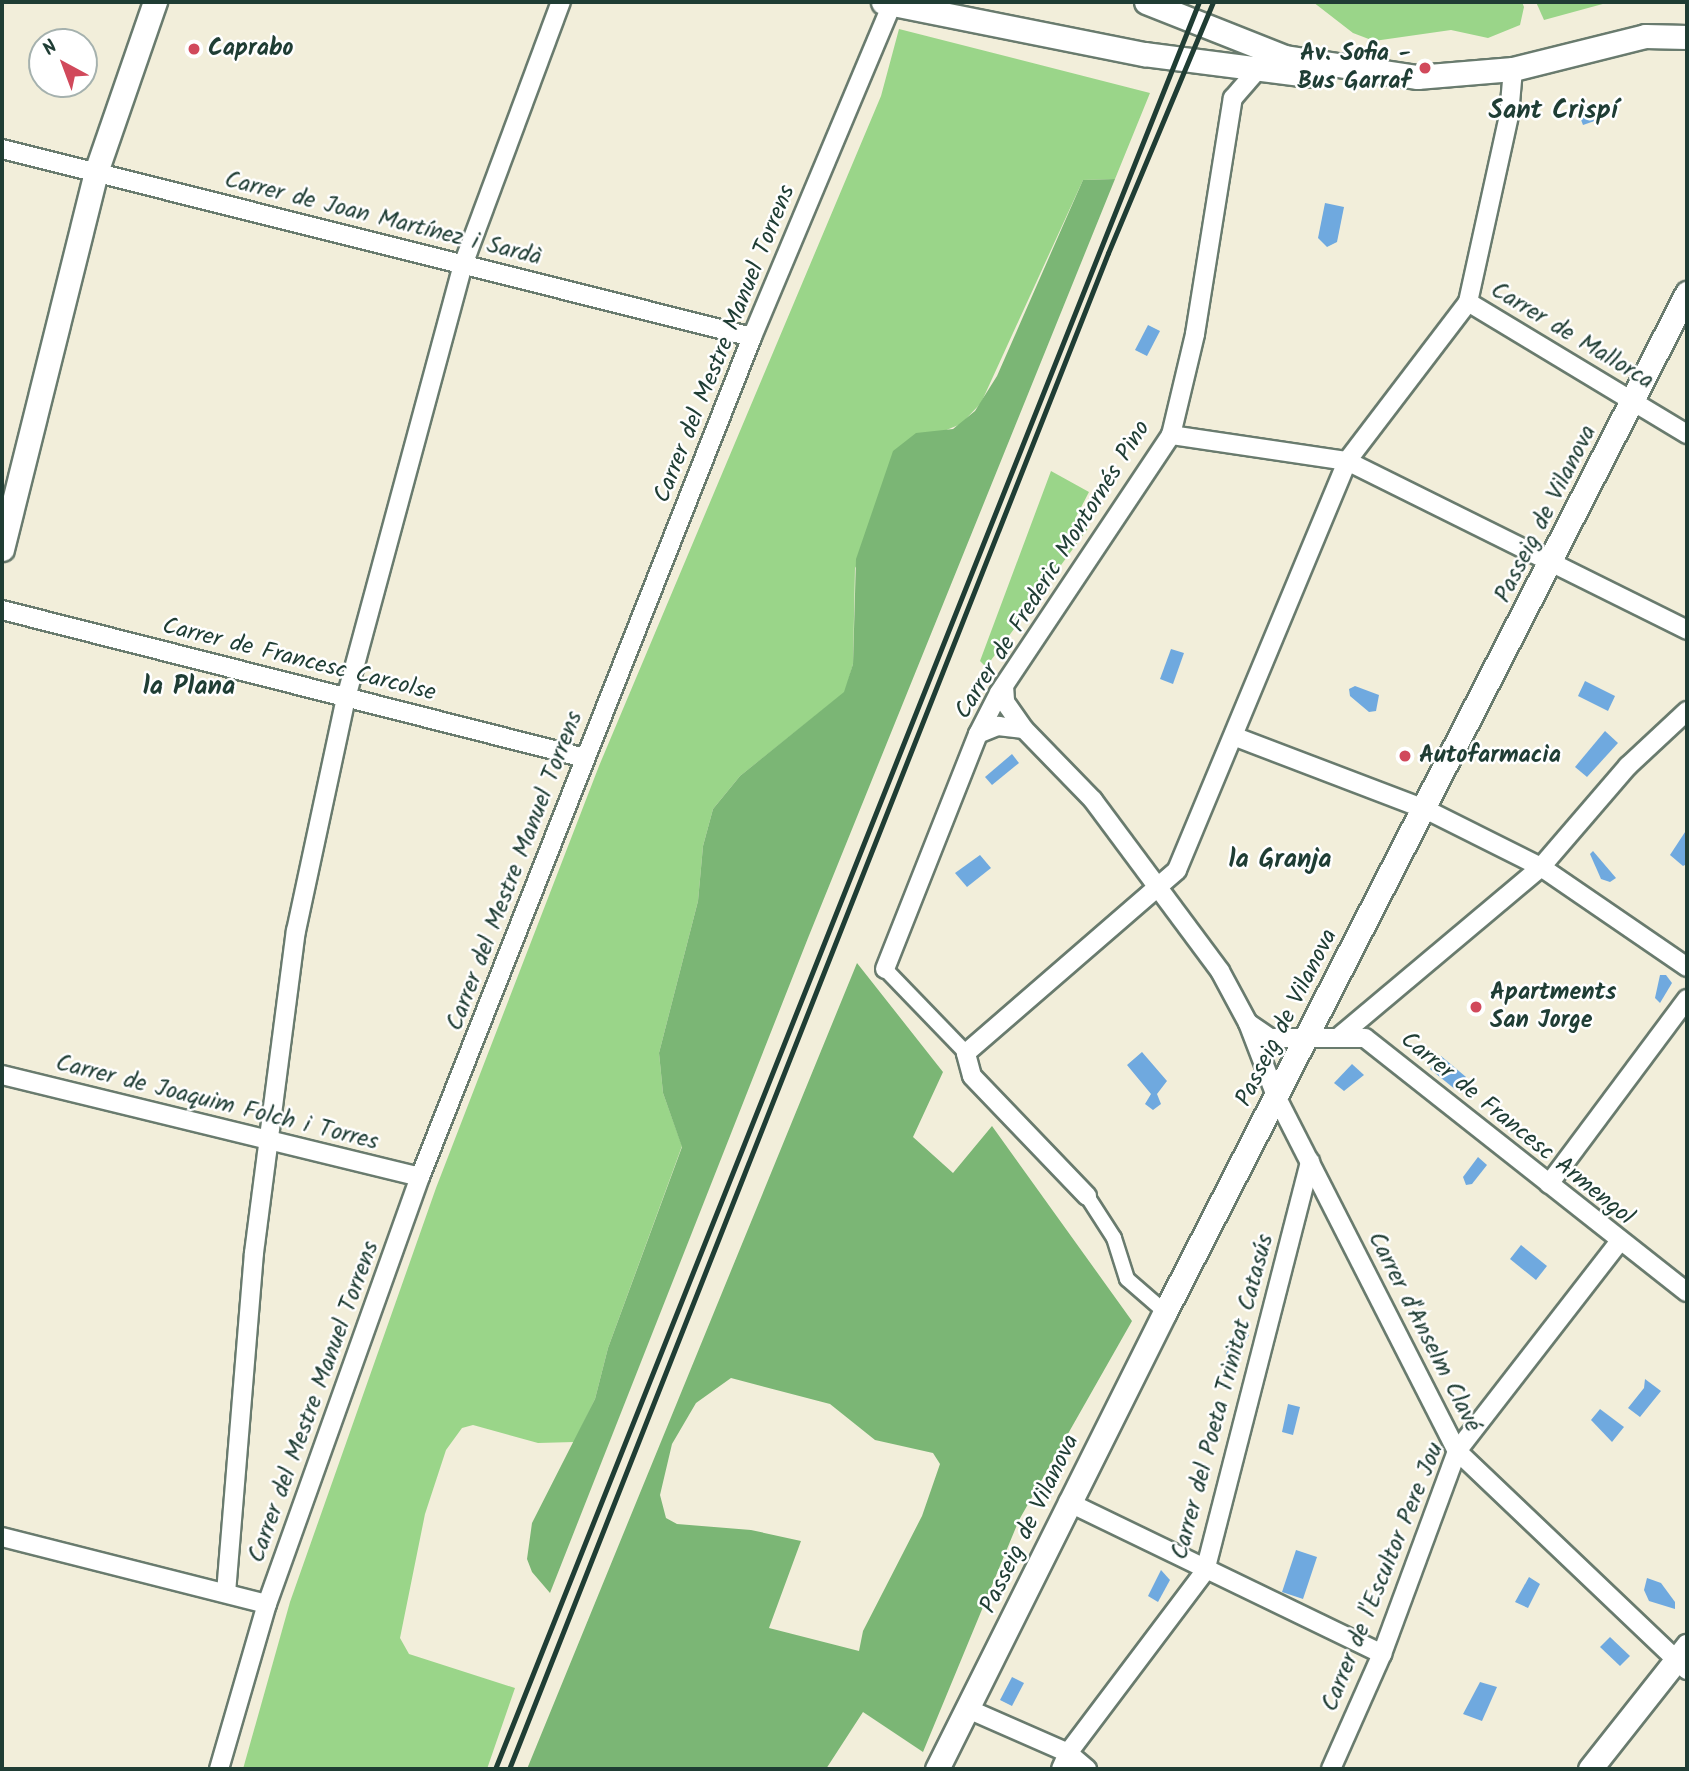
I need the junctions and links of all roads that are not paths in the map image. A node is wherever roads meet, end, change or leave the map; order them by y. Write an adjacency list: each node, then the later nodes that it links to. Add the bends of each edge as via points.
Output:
1 (155, 2): 10 (street)
2 (561, 2): 11 (street)
3 (1146, 2): 8 (street, via 1285,57)
4 (887, 3): 7 (street, via 1105,47); 14 (street, Carrer del Mestre Manuel Torrens)
5 (1687, 37): 6 (street, via 1624,39)
6 (1513, 69): 8 (street, via 1432,77); 13 (street, via 1509,116)
7 (1257, 70): 8 (street); 17 (street, Carrer de Frederic Montornés Pino, via 1233,97 1195,334)
8 (1376, 74)
9 (2, 149): 10 (street, Carrer de Joan Martínez i Sardà)
10 (96, 172): 11 (street, Carrer de Joan Martínez i Sardà); 19 (street)
11 (463, 265): 14 (street, Carrer de Joan Martínez i Sardà); 24 (street)
12 (1687, 293): 15 (street, Passeig de Vilanova)
13 (1468, 302): 15 (street, Carrer de Mallorca); 18 (street)
14 (752, 337): 29 (street, Carrer del Mestre Manuel Torrens)
15 (1632, 401): 16 (street, Carrer de Mallorca); 20 (street, Passeig de Vilanova)
16 (1687, 434)
17 (1171, 435): 18 (street); 23 (street, Carrer de Frederic Montornés Pino)
18 (1347, 461): 20 (street); 28 (street)
19 (2, 549)
20 (1551, 565): 22 (street); 30 (street, Passeig de Vilanova)
21 (2, 610): 24 (street, Carrer de Francesc Carcolse)
22 (1687, 630)
23 (1004, 686): 26 (street, Carrer d'Anselm Clavé, via 1005,702); 27 (street, Carrer de Frederic Montornés Pino)
24 (345, 698): 29 (street, Carrer de Francesc Carcolse); 42 (street, via 296,931)
25 (1687, 711): 31 (street, via 1628,766)
26 (1024, 729): 27 (street, via 998,726); 32 (street, Carrer d'Anselm Clavé, via 1093,800)
27 (978, 734): 34 (street, Carrer de Frederic Montornés Pino)
28 (1236, 737): 30 (street); 32 (street, via 1177,870)
29 (585, 758): 44 (street, Carrer del Mestre Manuel Torrens)
30 (1425, 809): 31 (street); 38 (street, Passeig de Vilanova)
31 (1541, 867): 33 (street); 37 (street)
32 (1160, 886): 36 (street, Carrer d'Anselm Clavé, via 1220,971); 39 (street)
33 (1687, 967)
34 (885, 969): 39 (street)
35 (1687, 999): 45 (street)
36 (1248, 1023): 38 (street, via 1270,1038); 41 (street, Carrer d'Anselm Clavé)
37 (1341, 1035): 38 (street, Carrer de Francesc Armengol); 45 (street, Carrer de Francesc Armengol, via 1365,1038)
38 (1306, 1039): 41 (street, Passeig de Vilanova)
39 (966, 1053): 46 (street, via 972,1076)
40 (2, 1075): 42 (street, Carrer de Joaquim Folch i Torres)
41 (1276, 1097): 43 (street, Carrer d'Anselm Clavé); 49 (street, Passeig de Vilanova)
42 (267, 1143): 44 (street, Carrer de Joaquim Folch i Torres); 54 (street)
43 (1310, 1161): 50 (street, Carrer d'Anselm Clavé); 53 (street, Carrer del Poeta Trinitat Catasús)
44 (420, 1177): 55 (street, Carrer del Mestre Manuel Torrens)
45 (1549, 1184): 47 (street, Carrer de Francesc Armengol)
46 (1087, 1196): 49 (street, via 1114,1238 1126,1279)
47 (1619, 1242): 48 (street, Carrer de Francesc Armengol); 50 (street, Carrer de l'Escultor Pere Jou)
48 (1687, 1292)
49 (1165, 1312): 51 (street, Passeig de Vilanova)
50 (1457, 1451): 56 (street, Carrer de l'Escultor Pere Jou); 57 (street, Carrer d'Anselm Clavé)
51 (1068, 1503): 53 (street); 58 (street, Passeig de Vilanova)
52 (2, 1537): 54 (street)
53 (1205, 1571): 56 (street); 59 (street, Carrer del Poeta Trinitat Catasús)
54 (226, 1593): 55 (street)
55 (267, 1604): 60 (street, Carrer del Mestre Manuel Torrens)
56 (1382, 1654): 63 (street, Carrer de l'Escultor Pere Jou)
57 (1684, 1659): 64 (street)
58 (968, 1709): 59 (street); 61 (street, Passeig de Vilanova)
59 (1064, 1761): 62 (street)
60 (219, 1769)
61 (937, 1769)
62 (1087, 1769)
63 (1331, 1769)
64 (1590, 1769)

